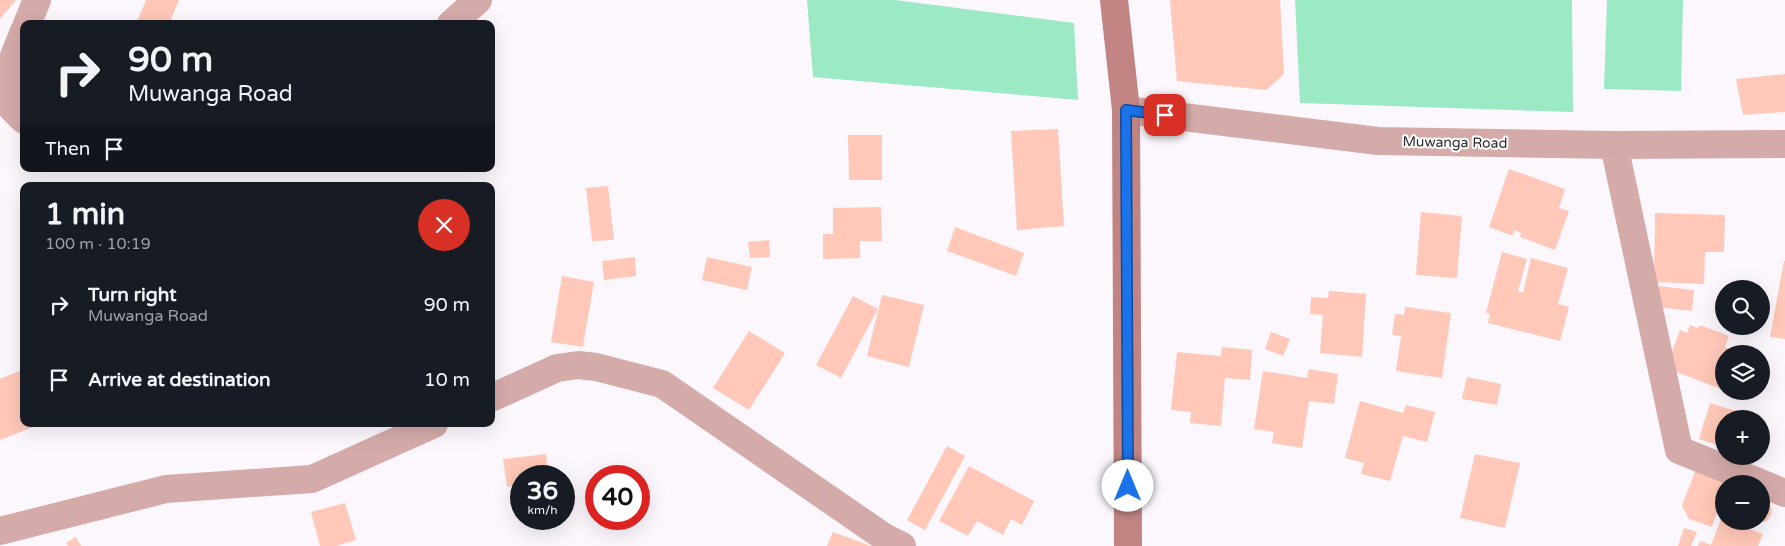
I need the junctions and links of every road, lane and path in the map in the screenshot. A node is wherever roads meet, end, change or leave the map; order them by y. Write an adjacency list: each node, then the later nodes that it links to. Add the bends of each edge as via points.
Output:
1 (37, 0): 4 (street)
2 (478, 0): 5 (street)
3 (1114, 0): 7 (street)
4 (29, 20)
5 (456, 20)
6 (20, 41): 8 (street, via 7,80 12,108)
7 (1126, 110): 10 (street, Muwanga Road, via 1378,141); 16 (street)
8 (20, 116)
9 (1785, 144): 10 (street, Muwanga Road)
10 (1614, 145): 13 (street, via 1679,450)
11 (495, 396): 15 (street, via 557,368 578,365 662,384 884,537)
12 (427, 427): 14 (street, via 312,479 166,489)
13 (1785, 493)
14 (0, 531)
15 (902, 546)
16 (1128, 546)

